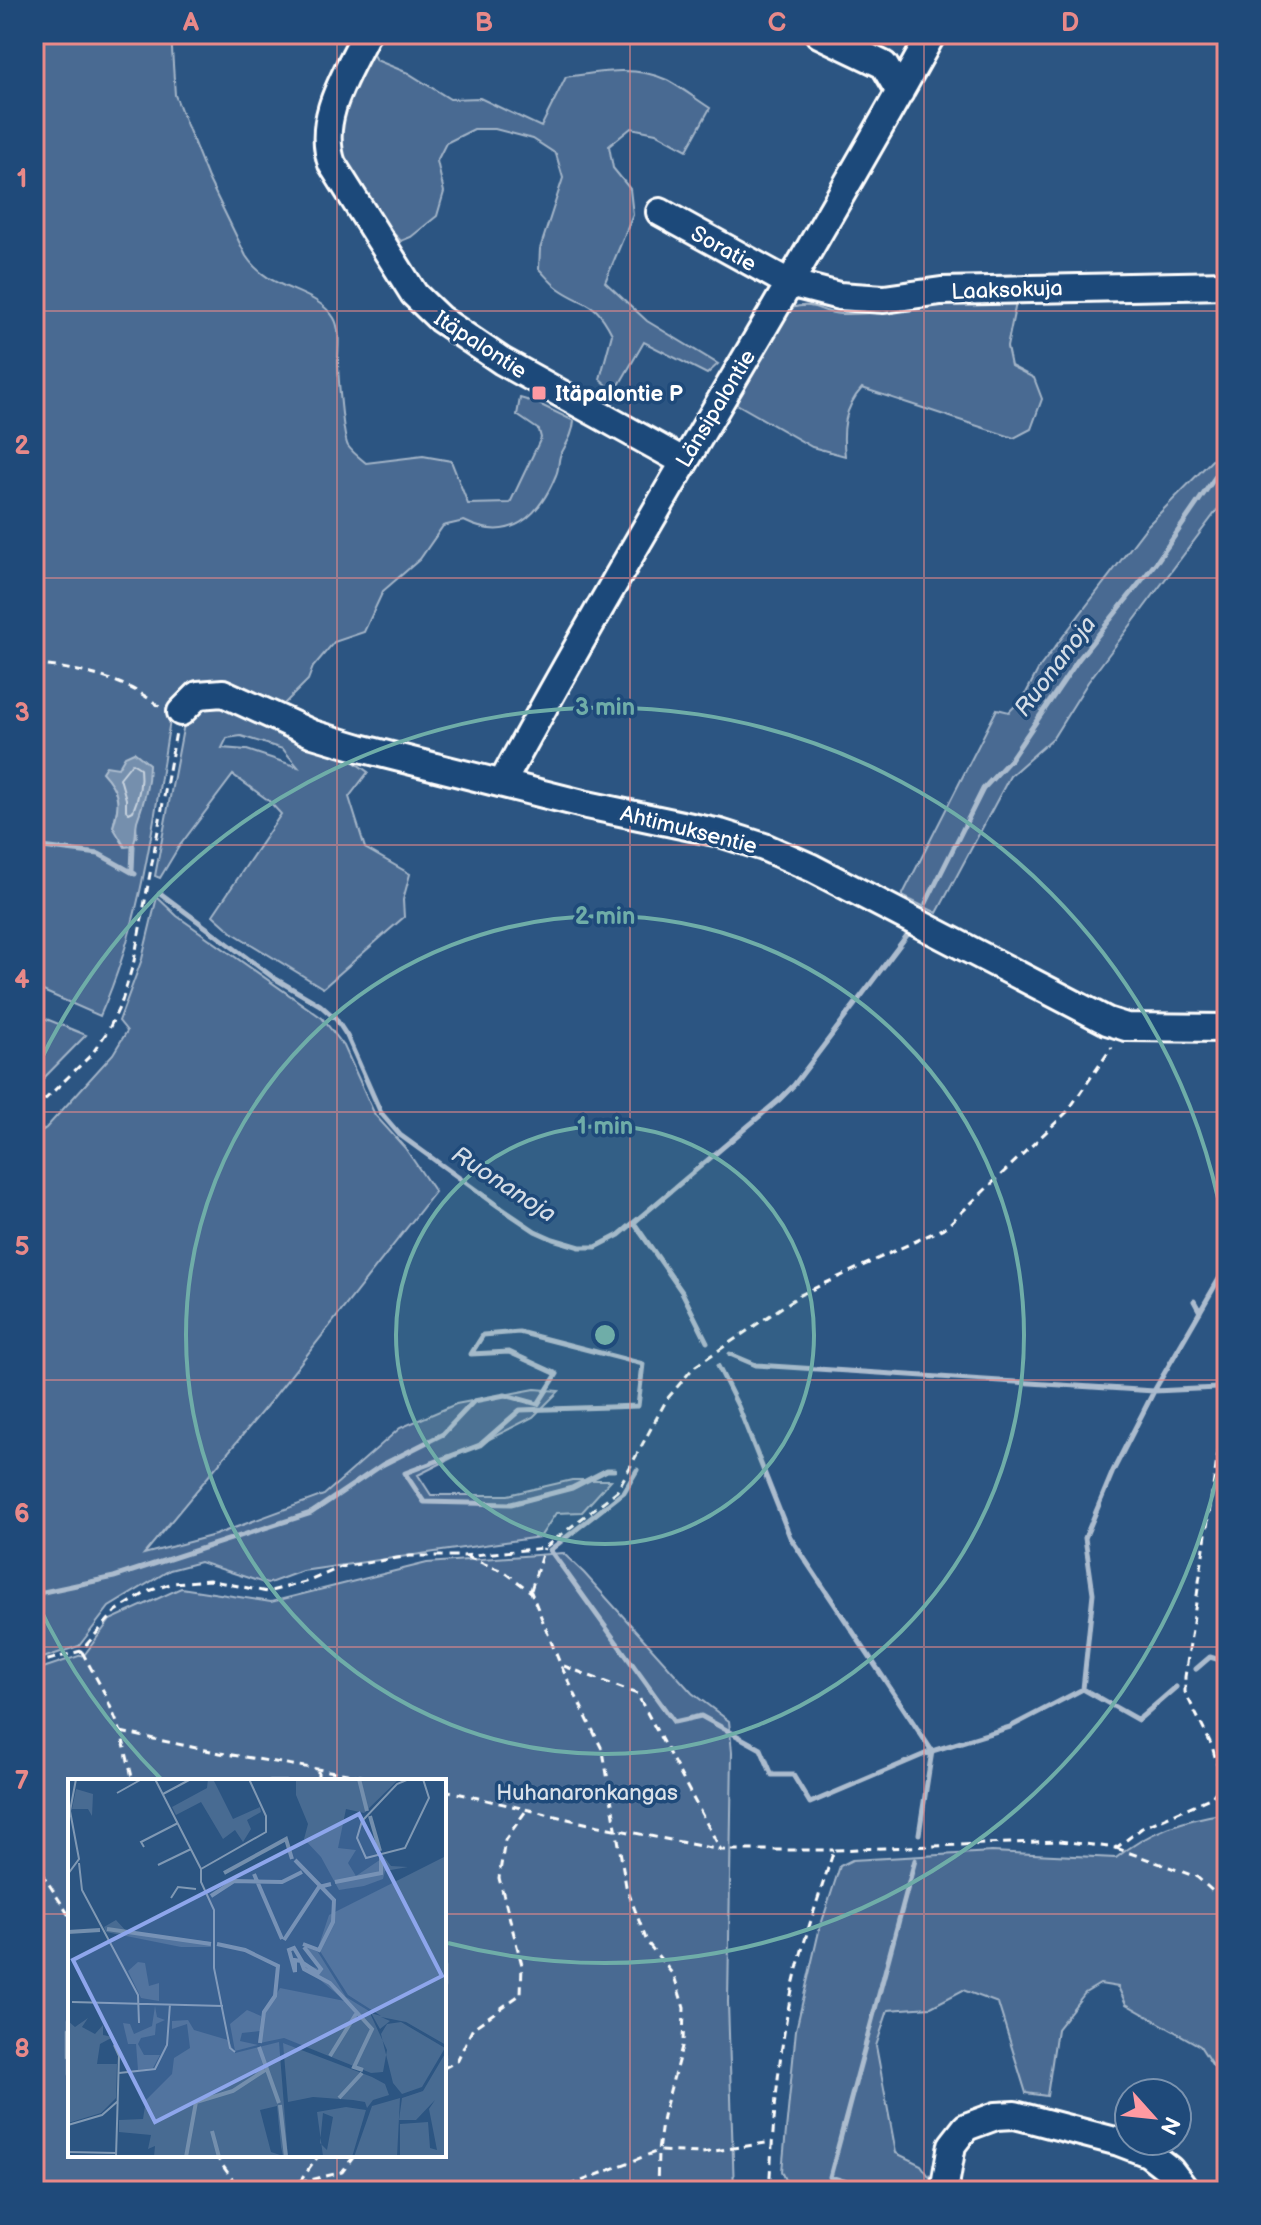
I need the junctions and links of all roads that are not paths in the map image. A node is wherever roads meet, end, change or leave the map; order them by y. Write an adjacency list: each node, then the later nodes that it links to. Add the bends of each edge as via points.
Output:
1 (366, 34): 8 (street, Itäpalontie, via 331,109 327,152 414,294 479,347)
2 (819, 34): 4 (street, via 884,65)
3 (932, 34): 4 (street, Länsipalontie)
4 (900, 92): 6 (street, Länsipalontie)
5 (660, 212): 6 (street, Soratie)
6 (789, 283): 7 (street, Laaksokuja, via 861,299 998,288); 8 (street, Länsipalontie)
7 (1227, 285)
8 (683, 461): 10 (street, Länsipalontie)
9 (179, 717): 10 (street, Ahtimuksentie, via 198,695 223,693 328,739)
10 (502, 783): 11 (street, Ahtimuksentie, via 764,847 884,903 1090,1014 1126,1027)
11 (1227, 1028)
12 (944, 2191): 13 (street, via 952,2145 966,2127 1015,2115 1148,2153)
13 (1186, 2191)

